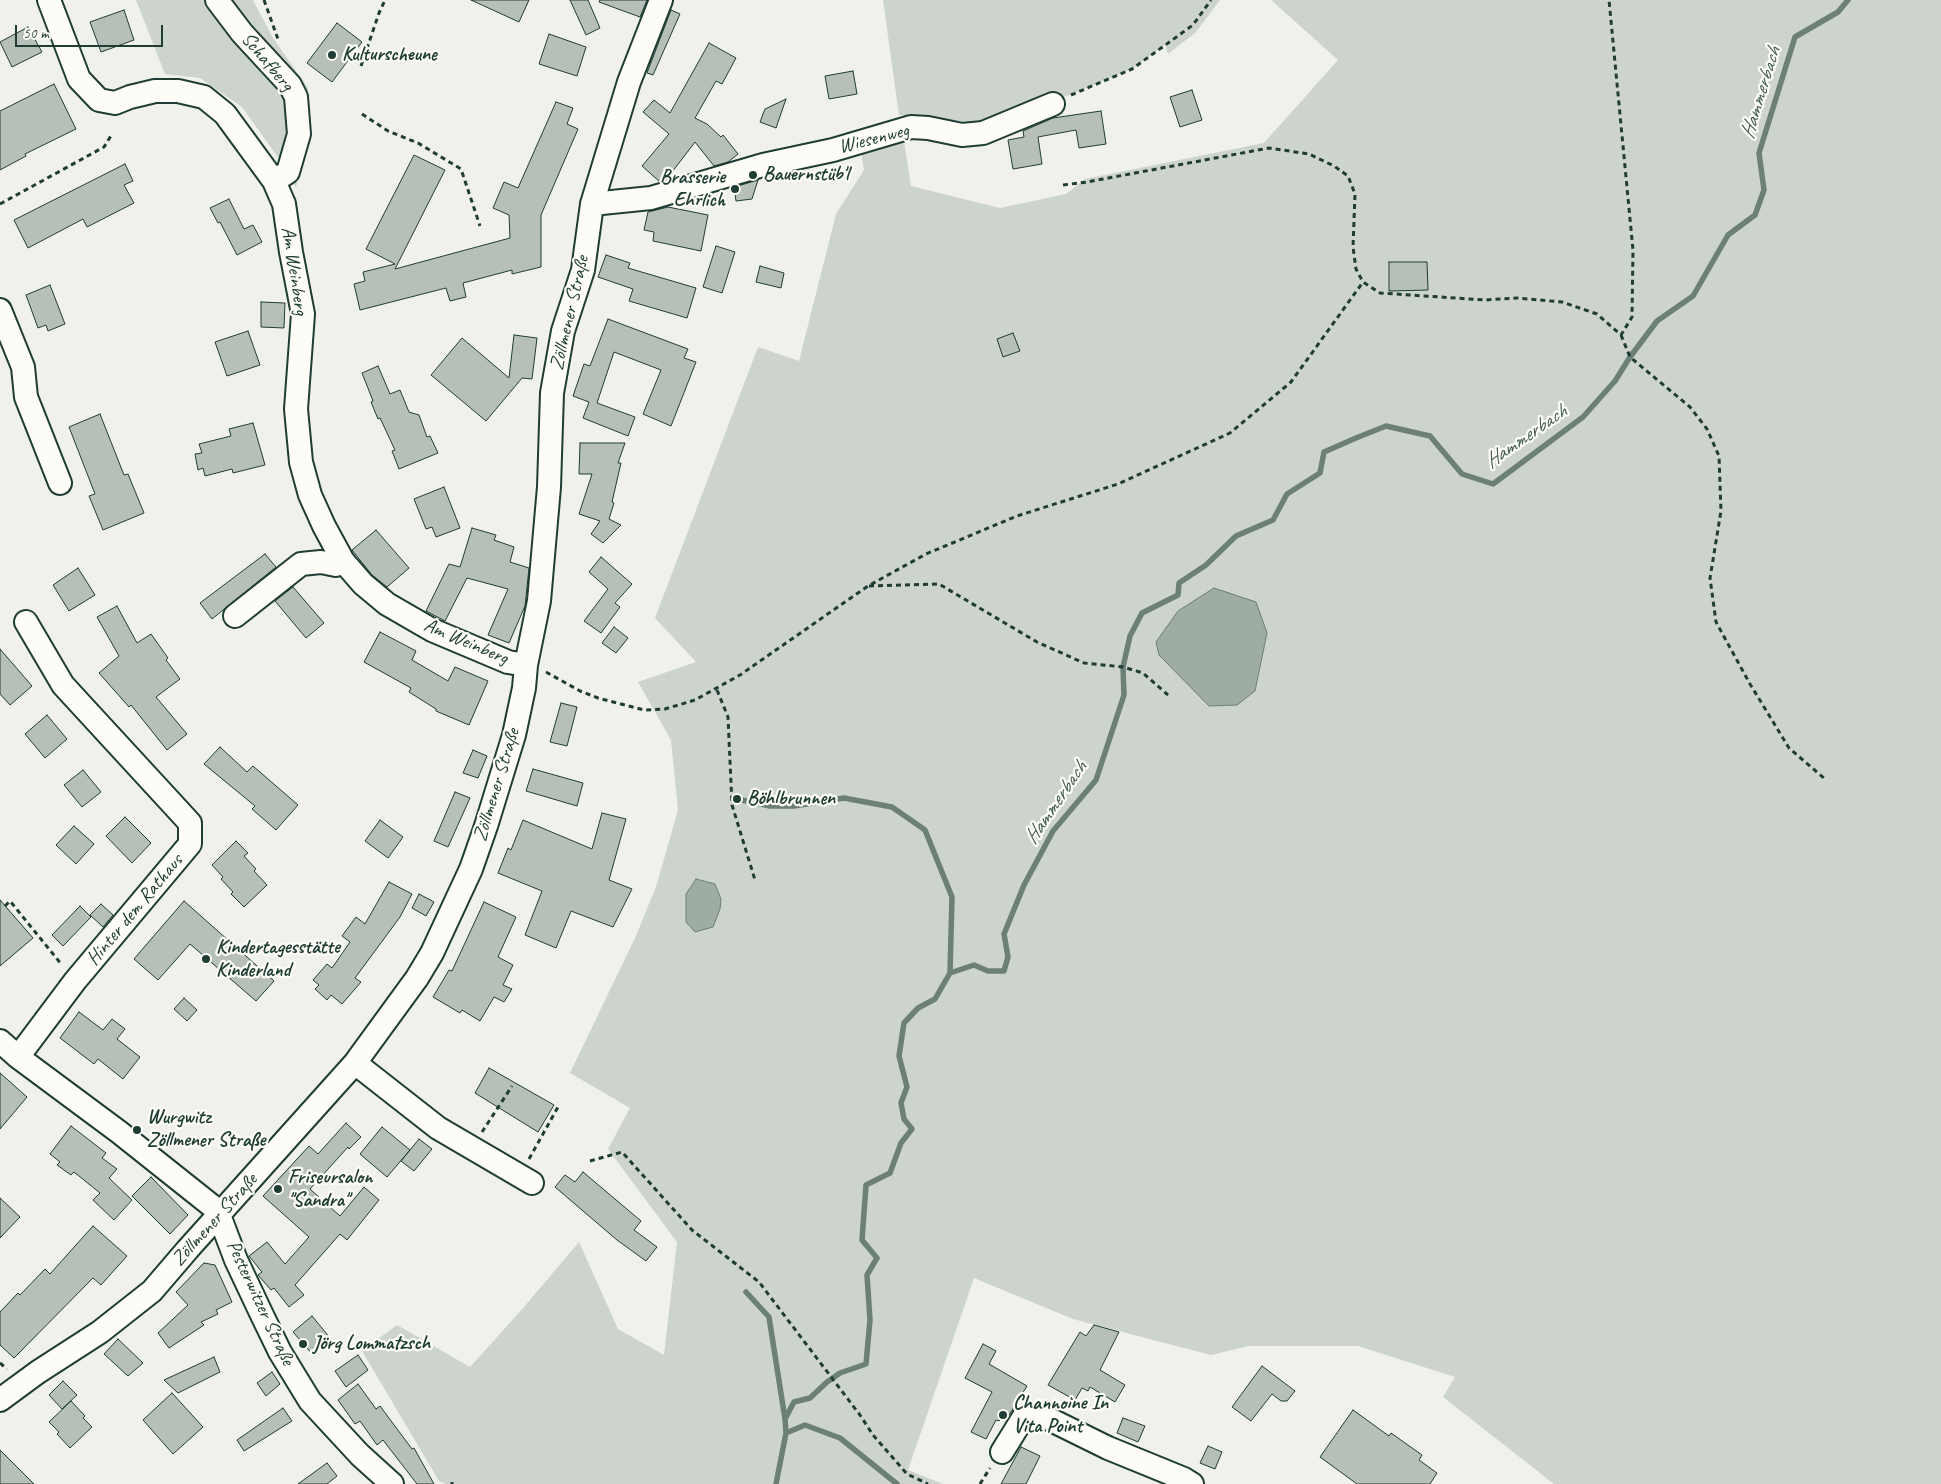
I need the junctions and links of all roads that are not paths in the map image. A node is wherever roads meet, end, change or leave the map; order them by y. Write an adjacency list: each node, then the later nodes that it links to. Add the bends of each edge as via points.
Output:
1 (48, 0): 5 (street, Am Weinberg, via 79,79 99,100 115,103 155,91 178,91 204,97 225,114)
2 (218, 0): 5 (street, Schafberg, via 242,33 290,85 296,97 299,134 288,172)
3 (661, 0): 6 (street, Zöllmener Straße, via 629,82)
4 (1053, 104): 6 (street, Wiesenweg, via 982,133 962,135 911,127 651,198)
5 (274, 181): 9 (street, Am Weinberg, via 284,204 303,314 296,409 301,462 310,495)
6 (592, 204): 12 (street, Zöllmener Straße, via 583,270 562,331 552,393 550,487)
7 (0, 310): 8 (street, via 23,367 26,397)
8 (60, 483)
9 (342, 561): 10 (street, via 336,565 322,562 301,564); 12 (street, Am Weinberg, via 387,604 432,630 508,662)
10 (234, 616)
11 (26, 622): 14 (street, Hinter dem Rathaus, via 63,685 190,823 190,844 76,981)
12 (533, 667): 15 (street, Zöllmener Straße, via 470,870 432,953)
13 (0, 1041): 14 (street, Pesterwitzer Straße)
14 (18, 1057): 17 (street, Pesterwitzer Straße, via 208,1202)
15 (355, 1063): 16 (street, via 438,1128); 17 (street, Zöllmener Straße)
16 (528, 1175)
17 (218, 1215): 18 (street, Zöllmener Straße, via 152,1291 100,1332); 20 (street, Pesterwitzer Straße, via 280,1352 310,1402)
18 (0, 1400)
19 (1002, 1452): 21 (street, via 1024,1418 1039,1414 1094,1442)
20 (392, 1484)
21 (1192, 1484)

